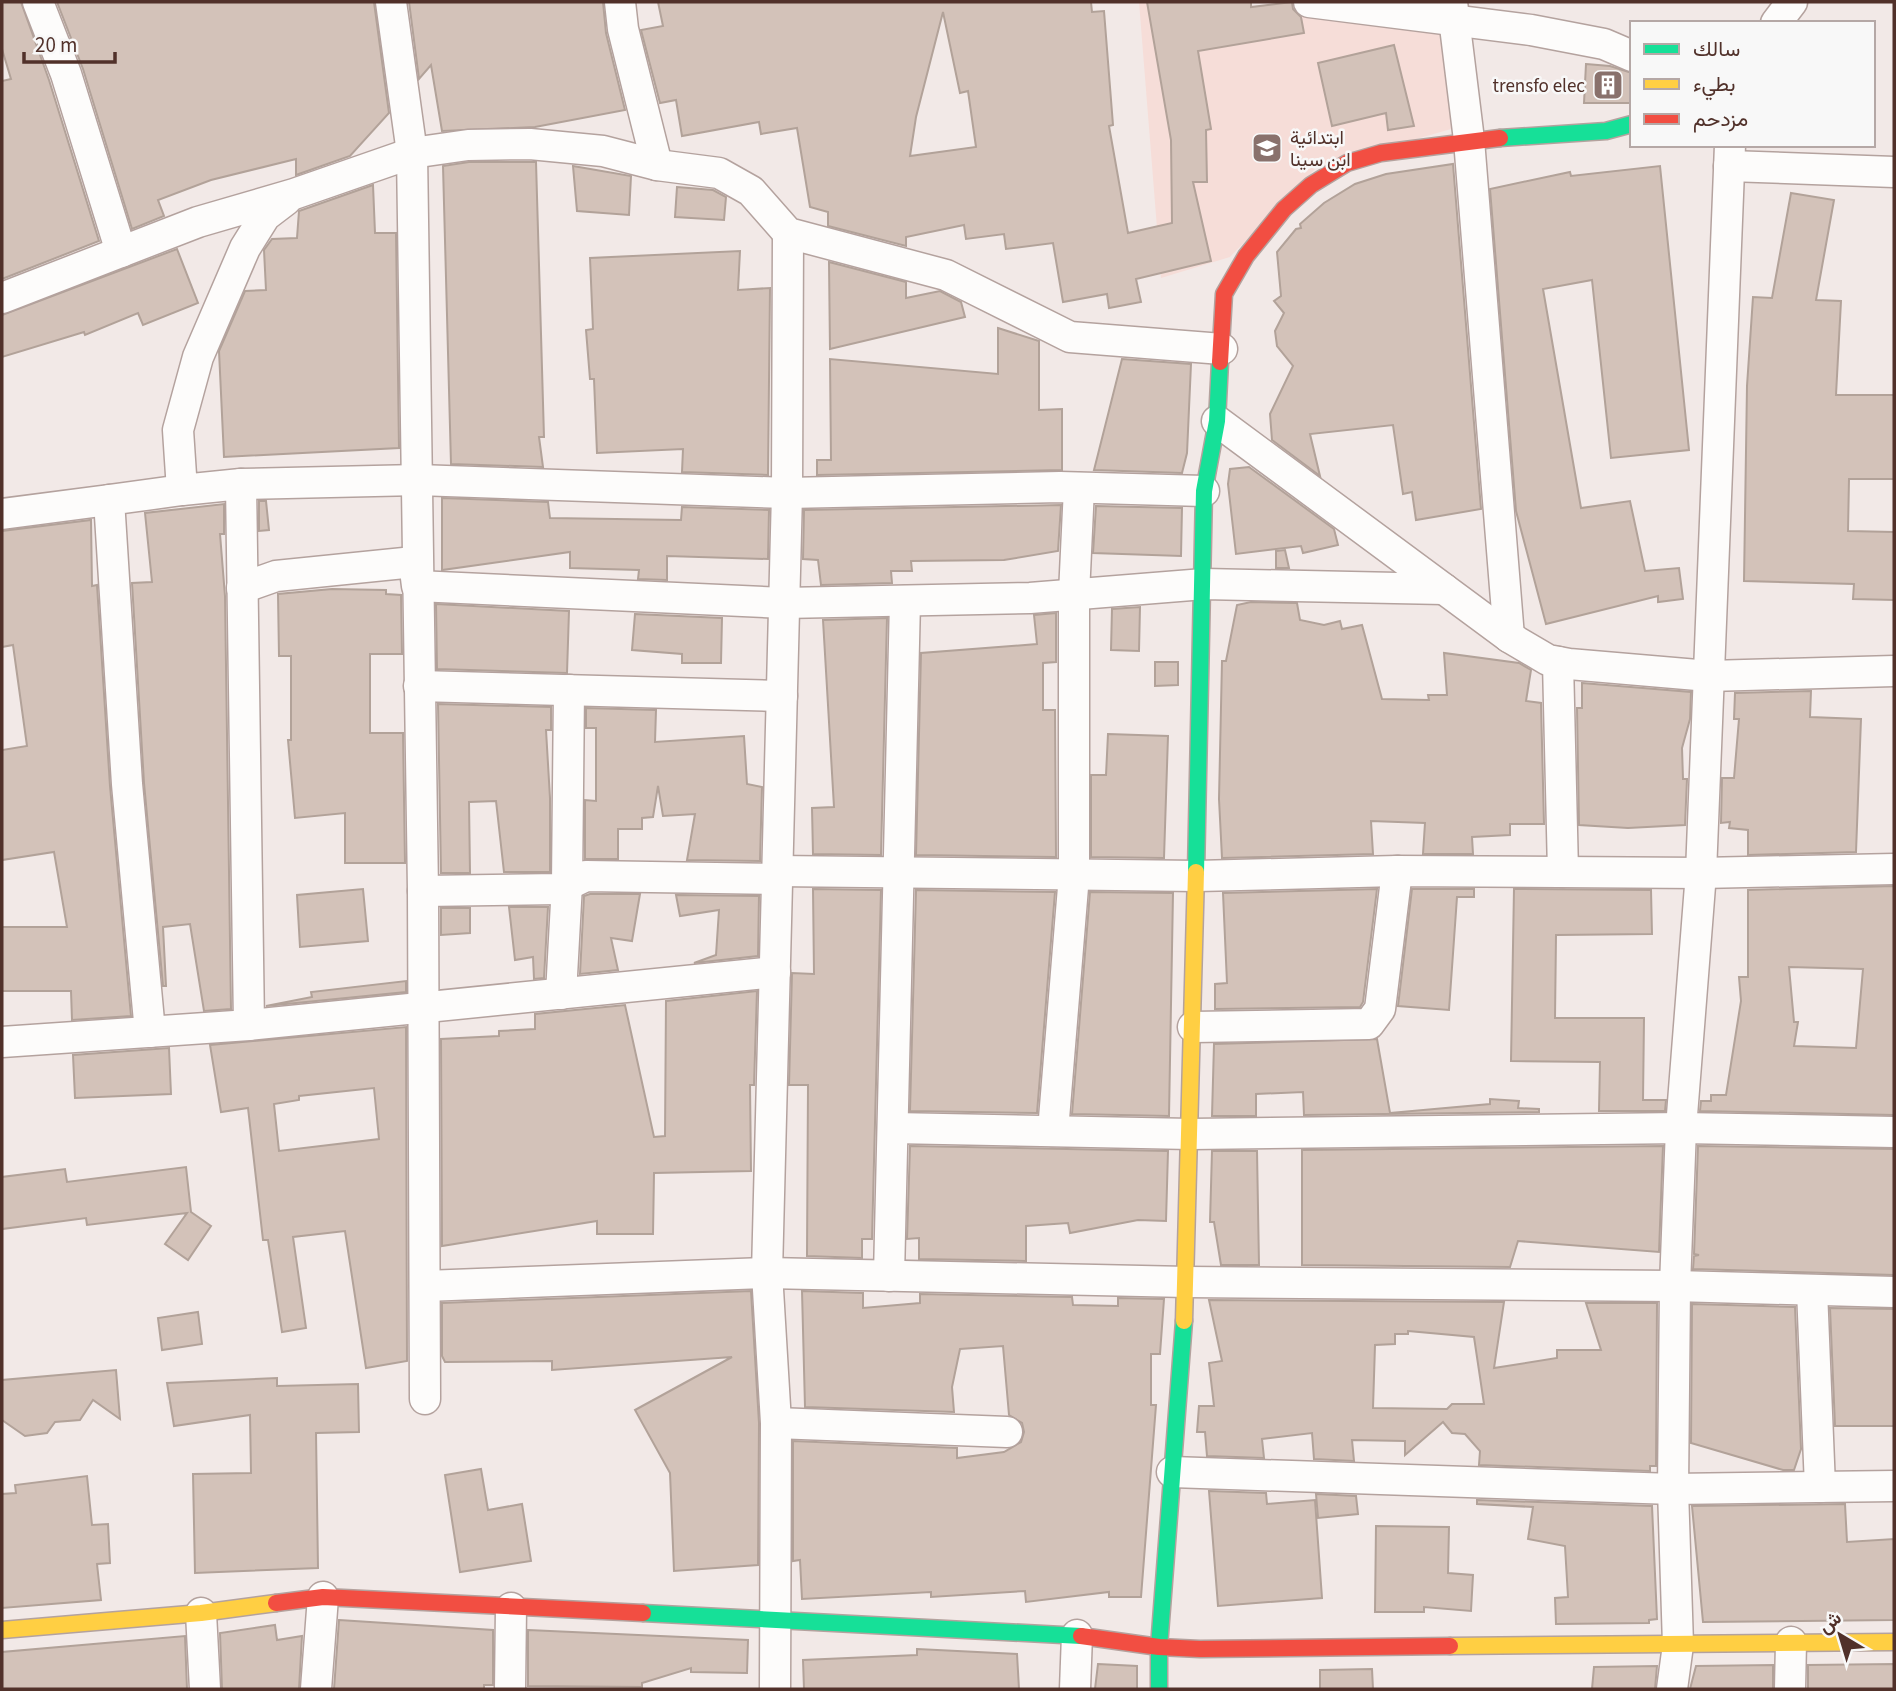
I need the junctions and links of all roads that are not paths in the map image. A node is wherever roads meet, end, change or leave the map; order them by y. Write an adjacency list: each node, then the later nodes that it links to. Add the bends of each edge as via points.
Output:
1 (38, 2): 17 (street, via 66,74)
2 (391, 2): 11 (street)
3 (620, 2): 13 (street)
4 (1309, 2): 6 (street)
5 (1792, 2): 7 (street)
6 (1455, 12): 8 (street, via 1604,44); 10 (street)
7 (1778, 21)
8 (1630, 54)
9 (1630, 125): 10 (street, via 1606,131)
10 (1469, 140): 19 (street, via 1381,153 1347,163 1311,185 1276,218 1224,294); 36 (street)
11 (412, 153): 13 (street, via 468,145 530,145 603,151); 15 (street); 21 (street)
12 (1729, 156): 14 (street); 39 (street)
13 (657, 165): 16 (street, via 719,173 751,191)
14 (1894, 172)
15 (294, 194): 17 (street, via 198,222); 24 (street, via 265,216 245,248 198,357 178,430)
16 (788, 233): 19 (street, via 946,275 1070,337); 26 (street)
17 (121, 252): 18 (street)
18 (2, 298)
19 (1222, 349): 20 (street)
20 (1217, 421): 25 (street); 32 (street)
21 (418, 480): 22 (street); 26 (street); 30 (street)
22 (241, 484): 24 (street); 31 (street)
23 (1079, 488): 25 (street); 26 (street); 33 (street)
24 (182, 490): 27 (street)
25 (1204, 491): 29 (street)
26 (787, 493): 35 (street)
27 (110, 500): 28 (street); 58 (street, via 127,784)
28 (2, 514)
29 (1204, 584): 32 (street); 33 (street); 50 (street)
30 (416, 586): 31 (street, via 414,562 276,576); 35 (street); 40 (street)
31 (242, 588): 56 (street)
32 (1444, 589): 36 (street)
33 (1074, 594): 34 (street); 49 (street)
34 (905, 601): 35 (street); 47 (street)
35 (784, 603): 42 (street)
36 (1508, 637): 37 (street)
37 (1558, 662): 39 (street); 45 (street)
38 (1894, 671): 39 (street)
39 (1709, 676): 46 (street)
40 (419, 685): 41 (street); 52 (street)
41 (569, 690): 42 (street); 51 (street)
42 (782, 696): 48 (street)
43 (1894, 869): 46 (street)
44 (1397, 872): 45 (street); 50 (street); 57 (street, via 1380,1009 1369,1024)
45 (1563, 872): 46 (street)
46 (1700, 873): 61 (street)
47 (899, 874): 48 (street); 49 (street); 60 (street)
48 (777, 875): 51 (street, via 586,876); 53 (street)
49 (1074, 875): 50 (street); 62 (street)
50 (1197, 876): 57 (street)
51 (567, 884): 52 (street, via 559,889); 54 (street)
52 (423, 891): 55 (street)
53 (775, 972): 54 (street); 65 (street)
54 (561, 994): 55 (street)
55 (422, 1006): 56 (street); 68 (street)
56 (249, 1025): 58 (street)
57 (1193, 1027): 64 (street)
58 (150, 1032): 59 (street)
59 (2, 1042)
60 (893, 1128): 62 (street); 66 (street)
61 (1682, 1128): 63 (street); 64 (street); 69 (street)
62 (1053, 1131): 64 (street)
63 (1894, 1132)
64 (1191, 1134): 67 (street)
65 (767, 1273): 66 (street); 68 (street); 73 (street)
66 (889, 1276): 67 (street)
67 (1187, 1282): 69 (street); 75 (street)
68 (425, 1286): 72 (street)
69 (1675, 1286): 70 (street); 78 (street)
70 (1812, 1290): 71 (street); 77 (street)
71 (1894, 1292)
72 (425, 1399)
73 (776, 1423): 74 (street); 82 (street)
74 (1007, 1432)
75 (1172, 1472): 78 (street); 88 (street)
76 (1894, 1486): 77 (street)
77 (1820, 1487): 78 (street)
78 (1673, 1489): 87 (street)
79 (323, 1597): 80 (street); 81 (street); 90 (street)
80 (511, 1608): 82 (street); 91 (street)
81 (201, 1613): 83 (street); 89 (street)
82 (776, 1622): 84 (street); 92 (street)
83 (2, 1630)
84 (1077, 1635): 88 (street); 93 (street)
85 (1791, 1642): 86 (street); 87 (street); 96 (street)
86 (1894, 1642)
87 (1678, 1645): 88 (street); 95 (street)
88 (1158, 1647): 94 (street)
89 (205, 1689)
90 (316, 1689)
91 (510, 1689)
92 (775, 1689)
93 (1075, 1689)
94 (1159, 1689)
95 (1672, 1689)
96 (1790, 1689)

